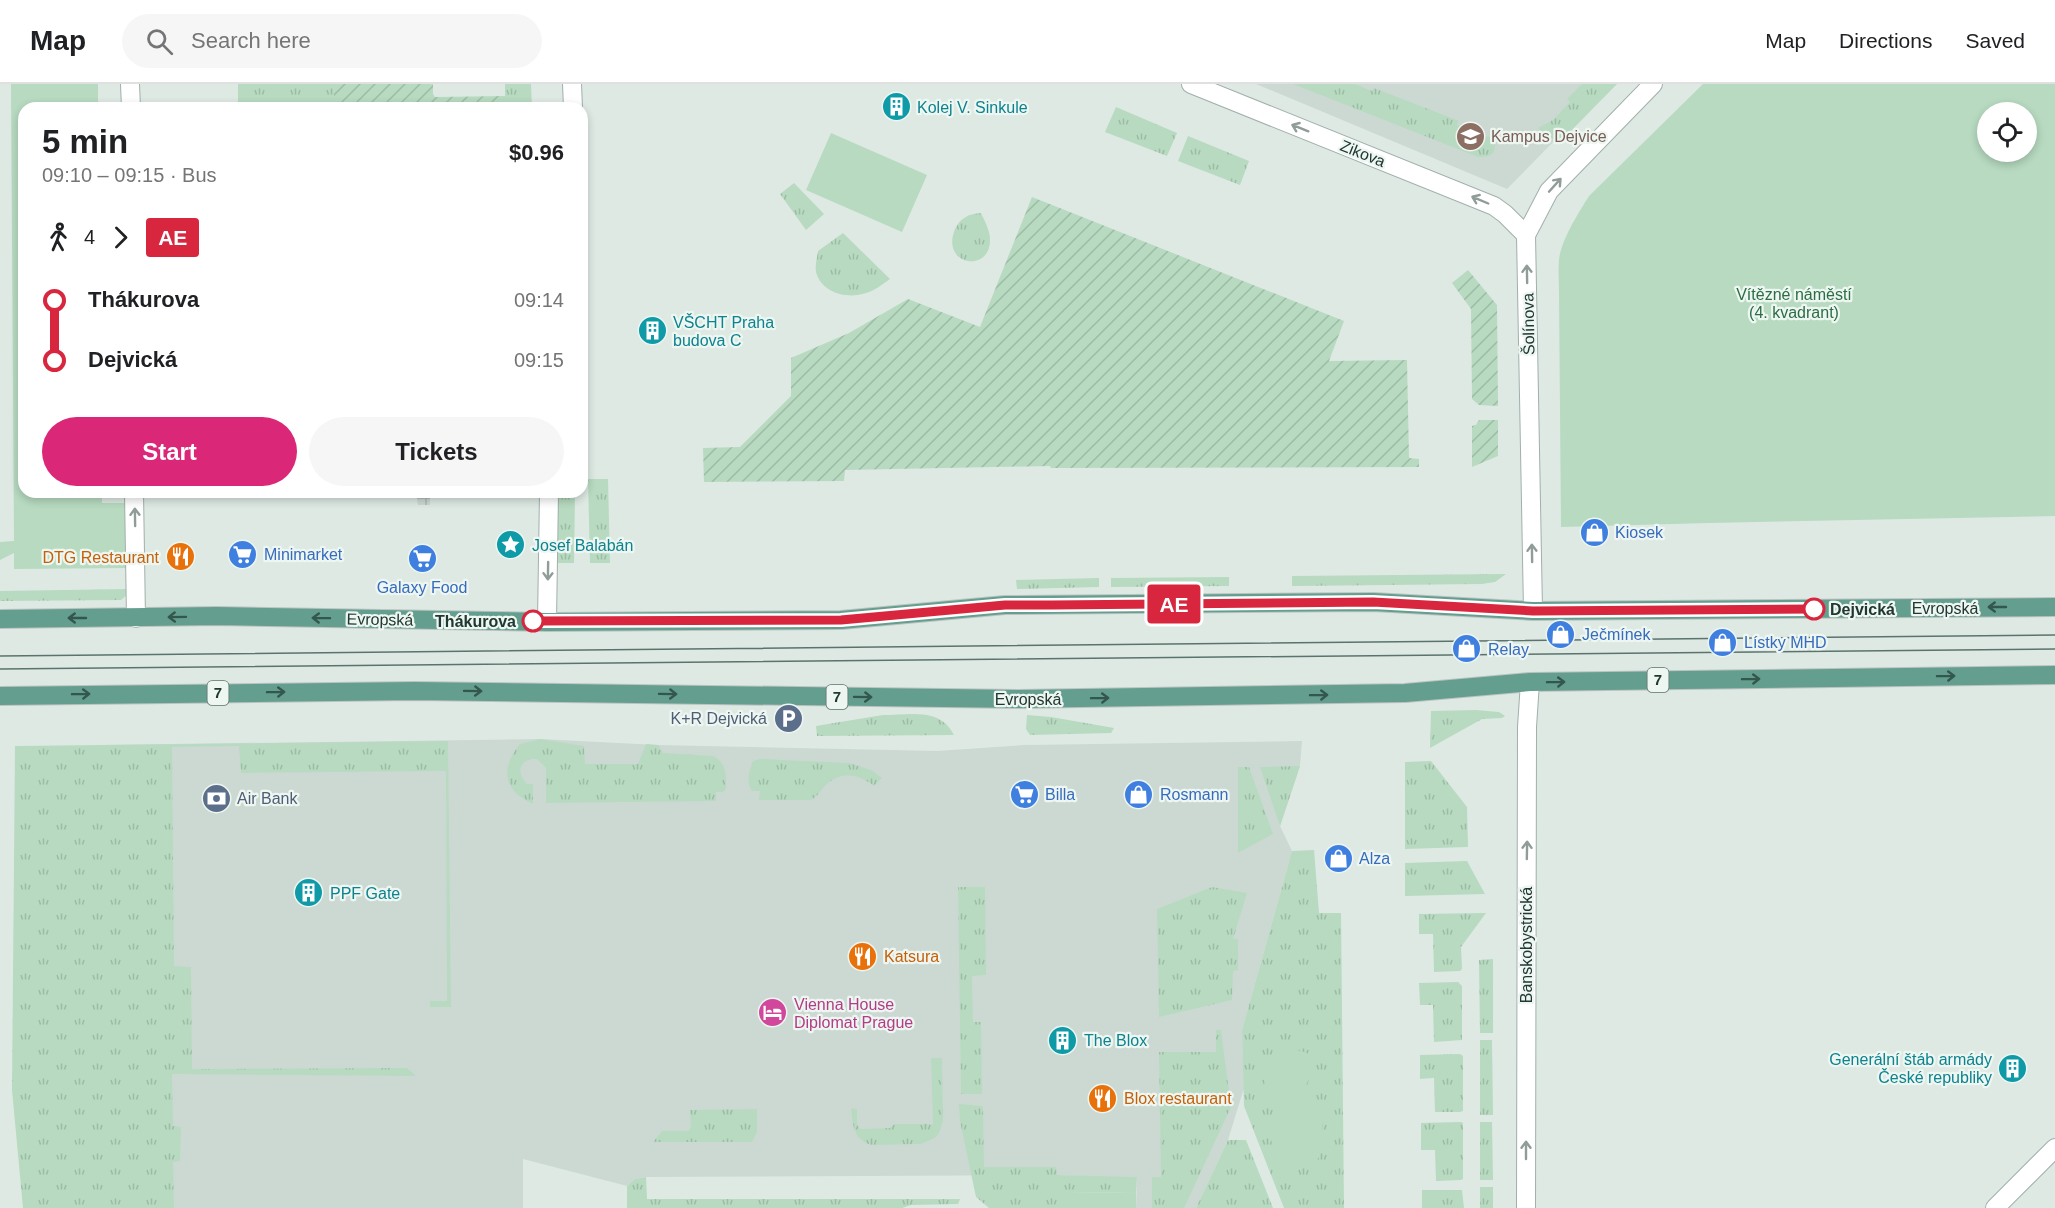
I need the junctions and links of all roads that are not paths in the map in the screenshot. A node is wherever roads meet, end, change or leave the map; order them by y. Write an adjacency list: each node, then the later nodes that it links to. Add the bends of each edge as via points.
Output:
1 (130, 84): 5 (street)
2 (572, 84): 6 (street)
3 (1191, 84): 7 (street, Zikova, one-way to 3, via 1494,206)
4 (1653, 84): 7 (street, Šolínova, one-way to 4, via 1550,191)
5 (131, 102)
6 (573, 102)
7 (1526, 235): 11 (street, Šolínova, one-way to 7)
8 (135, 498): 12 (street, one-way to 8)
9 (549, 498): 14 (street, one-way to 14)
10 (2055, 607): 11 (main road, Evropská, one-way to 11)
11 (1533, 611): 14 (main road, Evropská, via 1373,602 1005,605 841,620)
12 (136, 618): 13 (main road, Evropská, one-way to 13); 14 (main road, Evropská, one-way to 12)
13 (0, 619)
14 (547, 622)
15 (2055, 675): 16 (main road, Evropská / 7, one-way to 15)
16 (1530, 682): 17 (main road, Evropská / 7, one-way to 16, via 414,691 1018,699 1405,693); 19 (street, Banskobystrická, one-way to 16)
17 (0, 696)
18 (2055, 1148): 20 (street)
19 (1526, 1208)
20 (1995, 1208)

